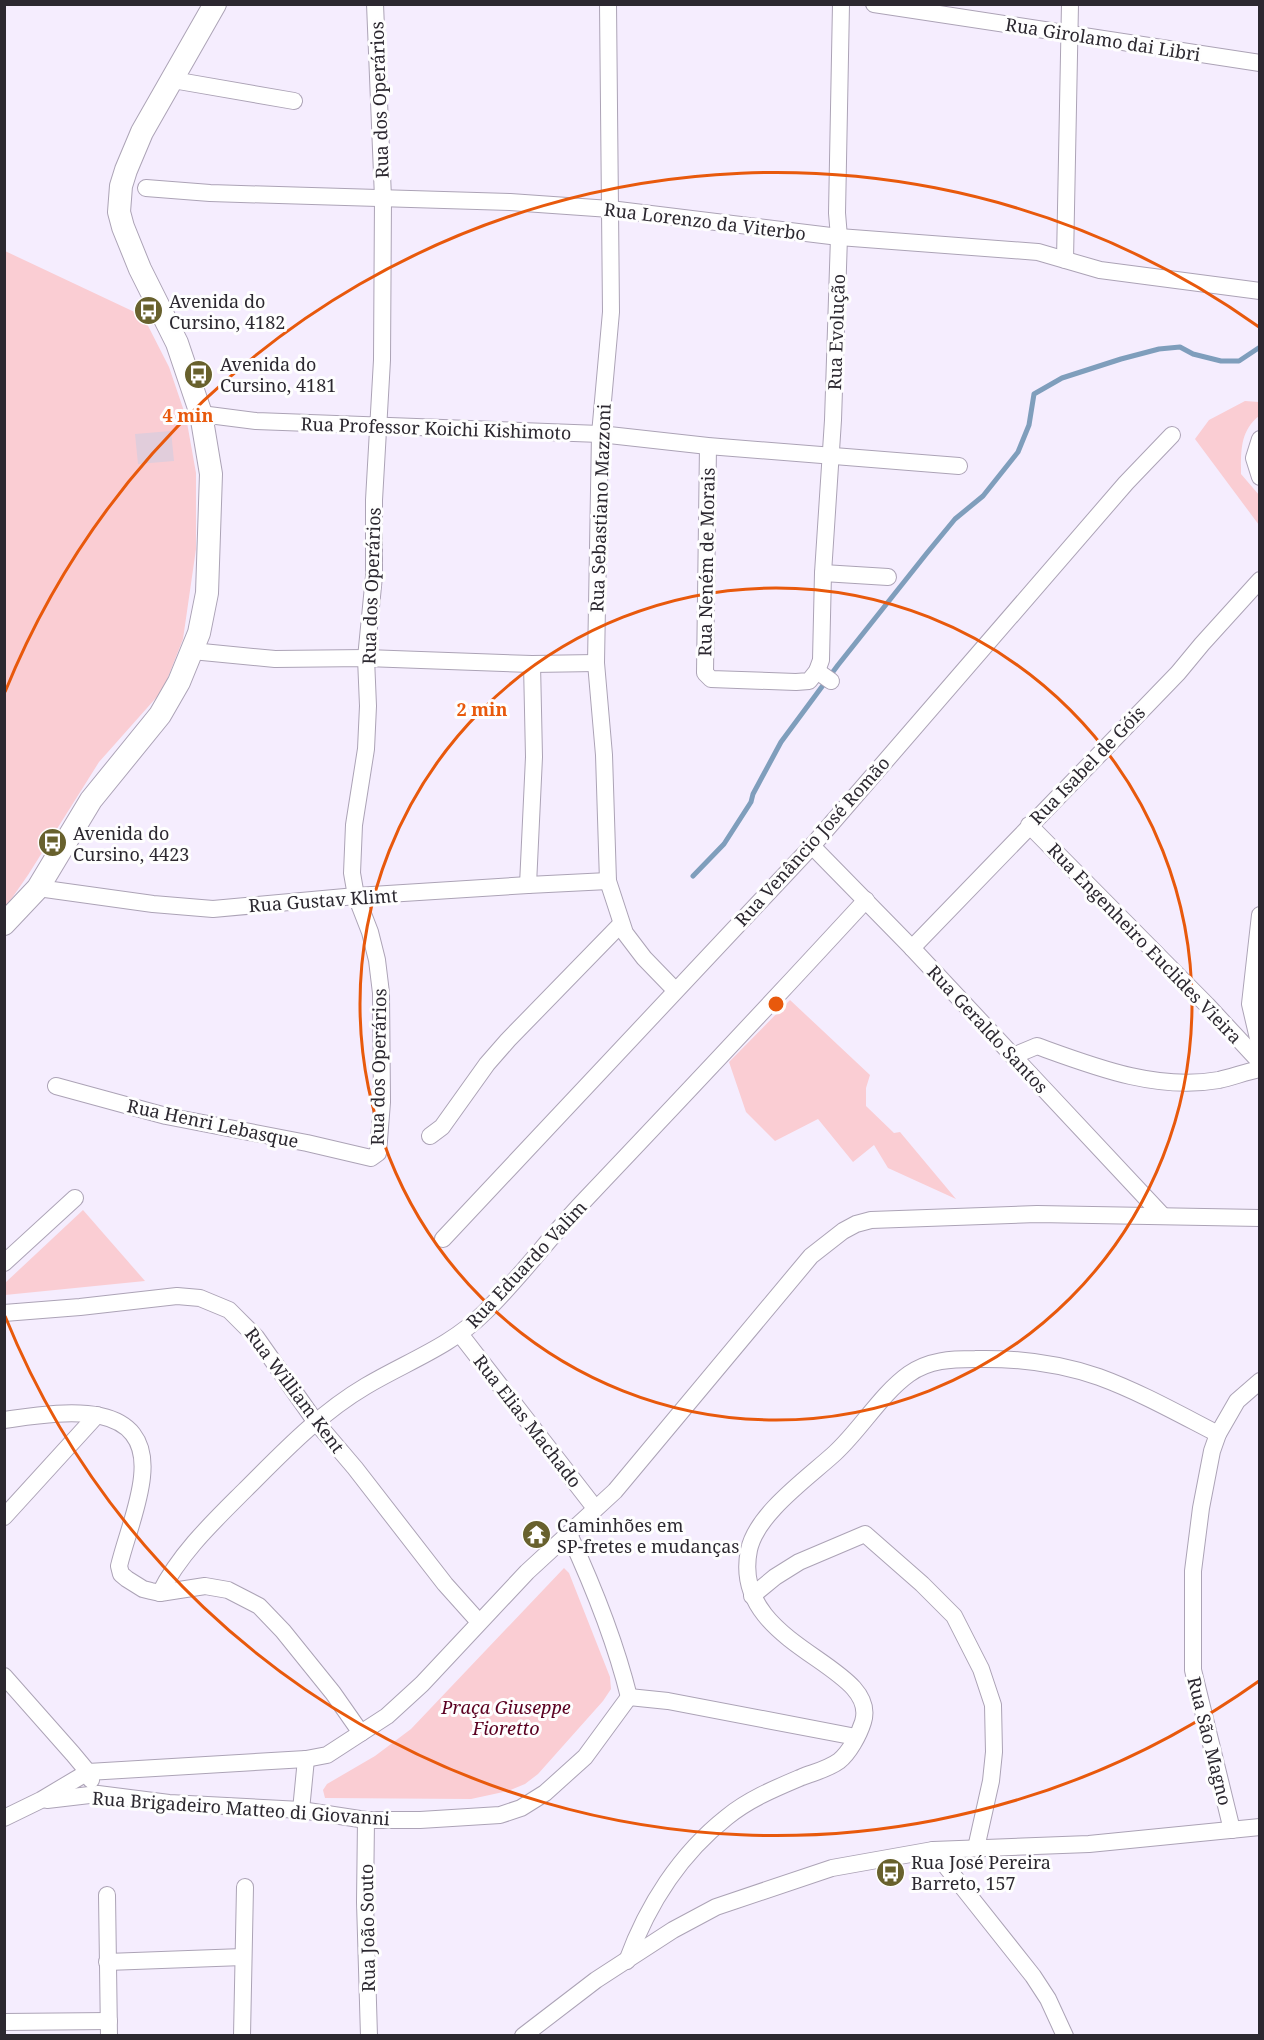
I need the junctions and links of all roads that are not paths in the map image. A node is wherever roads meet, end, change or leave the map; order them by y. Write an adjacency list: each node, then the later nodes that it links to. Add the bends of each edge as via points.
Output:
1 (215, 4): 9 (main road)
2 (375, 4): 12 (street, Rua dos Operários)
3 (608, 4): 13 (street, Rua Sebastiano Mazzoni)
4 (841, 4): 14 (street, Rua Evolução)
5 (874, 4): 7 (street, Rua Girolamo dai Libri)
6 (1070, 4): 7 (street)
7 (1068, 33): 8 (street, Rua Girolamo dai Libri); 15 (street)
8 (1260, 63)
9 (173, 80): 10 (street); 17 (main road, via 129,162 121,186 119,212 140,269 177,343)
10 (294, 101)
11 (146, 188): 12 (street, Rua Lorenzo da Viterbo)
12 (383, 198): 13 (street, Rua Lorenzo da Viterbo); 18 (street, Rua dos Operários)
13 (610, 209): 14 (street, Rua Lorenzo da Viterbo); 19 (street, Rua Sebastiano Mazzoni, via 612,312)
14 (839, 237): 15 (street, Rua Lorenzo da Viterbo, via 1025,250); 23 (street, Rua Evolução)
15 (1065, 260): 16 (street, Rua Lorenzo da Viterbo, via 1100,270)
16 (1260, 291)
17 (201, 414): 18 (street, Rua Professor Koichi Kishimoto, via 256,421); 29 (main road, via 211,474 209,552 207,592)
18 (378, 426): 19 (street, Rua Professor Koichi Kishimoto); 30 (street, Rua dos Operários, via 375,576)
19 (600, 434): 22 (street, Rua Professor Koichi Kishimoto); 31 (street, Rua Sebastiano Mazzoni)
20 (1172, 435): 35 (street, Rua Venâncio José Romão)
21 (1260, 439): 25 (street, via 1254,458)
22 (708, 446): 23 (street, Rua Professor Koichi Kishimoto); 33 (street, Rua Neném de Morais, via 704,663 707,676 805,682)
23 (831, 455): 24 (street, Rua Professor Koichi Kishimoto); 26 (street, Rua Evolução)
24 (959, 466)
25 (1260, 477)
26 (823, 573): 27 (street); 33 (street, Rua Evolução)
27 (888, 578)
28 (1260, 580): 34 (street, Rua Isabel de Góis, via 1178,673)
29 (192, 651): 30 (street, via 275,659); 38 (main road, via 160,715 91,800)
30 (366, 658): 32 (street); 39 (street, Rua dos Operários, via 366,749 354,825 352,873)
31 (596, 663): 32 (street); 36 (street, Rua Sebastiano Mazzoni)
32 (532, 664): 37 (street, via 534,757)
33 (823, 671)
34 (1029, 825): 44 (street, Rua Isabel de Góis); 48 (street, Rua Engenheiro Euclides Vieira)
35 (812, 846): 40 (street, Rua Geraldo Santos); 45 (street, Rua Venâncio José Romão)
36 (608, 881): 37 (street, Rua Gustav Klimt); 43 (street, Rua Sebastiano Mazzoni)
37 (528, 885): 39 (street, Rua Gustav Klimt)
38 (38, 888): 39 (street, Rua Gustav Klimt, via 213,909); 42 (main road)
39 (356, 896): 52 (street, Rua dos Operários, via 370,932 381,993 382,1102 378,1153)
40 (866, 900): 44 (street, Rua Geraldo Santos); 59 (street, Rua Eduardo Valim, via 580,1205 486,1312)
41 (1260, 915): 46 (street, via 1250,1004)
42 (4, 924)
43 (621, 924): 45 (street, Rua Sebastiano Mazzoni, via 644,958); 51 (street, via 508,1040 442,1127)
44 (912, 948): 47 (street, Rua Geraldo Santos)
45 (675, 990): 56 (street, Rua Venâncio José Romão)
46 (1260, 1047)
47 (1013, 1056): 49 (street, via 1037,1046 1120,1074 1172,1082 1218,1080); 54 (street, Rua Geraldo Santos)
48 (1260, 1062)
49 (1260, 1069)
50 (56, 1086): 52 (street, Rua Henri Lebasque, via 166,1116)
51 (430, 1136)
52 (371, 1158)
53 (75, 1198): 57 (street)
54 (1161, 1215): 55 (street); 65 (street, via 922,1217 856,1224 811,1256 615,1491)
55 (1260, 1218)
56 (443, 1239)
57 (4, 1263)
58 (4, 1312): 63 (street, Rua William Kent, via 177,1296 213,1302 229,1310 256,1337)
59 (460, 1334): 63 (street, Rua Eduardo Valim, via 369,1384); 65 (street, Rua Elias Machado)
60 (1260, 1381): 64 (street, Rua São Magno, via 1237,1401)
61 (97, 1415): 62 (street, via 70,1413); 66 (street); 68 (street, via 129,1430 143,1451 142,1478 118,1566 121,1574 142,1589)
62 (4, 1420)
63 (315, 1421): 68 (street, Rua Eduardo Valim, via 190,1548 171,1571); 70 (street, Rua William Kent)
64 (1218, 1434): 69 (street, via 1118,1384 1077,1371 1005,1359 954,1359 929,1364 907,1375 840,1449 767,1517 748,1552); 83 (street, Rua São Magno, via 1201,1508 1193,1571 1193,1670)
65 (595, 1508): 67 (street)
66 (4, 1517)
67 (569, 1534): 70 (street); 72 (street, via 607,1621)
68 (160, 1593): 73 (street, via 205,1586 228,1590 259,1606 283,1631)
69 (752, 1596): 74 (street, via 767,1619 861,1695 863,1721); 84 (street, via 799,1562 865,1534 954,1616 981,1669 993,1705 991,1781)
70 (479, 1622): 73 (street, via 422,1684 387,1716)
71 (4, 1676): 76 (street)
72 (629, 1697): 74 (street); 81 (street, Rua Brigadeiro Matteo di Giovanni, via 585,1757 545,1793 521,1808 500,1815)
73 (361, 1733): 75 (street, via 327,1755)
74 (856, 1737): 89 (street, via 842,1759 747,1802 706,1836 663,1887 638,1931)
75 (306, 1759): 76 (street); 79 (street)
76 (88, 1772): 77 (street); 78 (street)
77 (98, 1794): 78 (street, Rua Brigadeiro Matteo di Giovanni); 79 (street, Rua Brigadeiro Matteo di Giovanni, via 169,1803)
78 (40, 1800): 80 (street)
79 (302, 1810): 81 (street, Rua Brigadeiro Matteo di Giovanni)
80 (4, 1818)
81 (366, 1820): 94 (street, Rua João Souto)
82 (1260, 1827): 83 (street)
83 (1232, 1830): 84 (street, via 1089,1844)
84 (976, 1848): 85 (street)
85 (933, 1850): 89 (street, via 832,1868 716,1907); 96 (street, via 1033,1976)
86 (245, 1887): 88 (street)
87 (107, 1895): 90 (street)
88 (243, 1957): 90 (street); 93 (street)
89 (627, 1961): 95 (street)
90 (107, 1962): 92 (street)
91 (4, 2022): 92 (street)
92 (109, 2028)
93 (242, 2036)
94 (369, 2036)
95 (523, 2036)
96 (1065, 2036)

